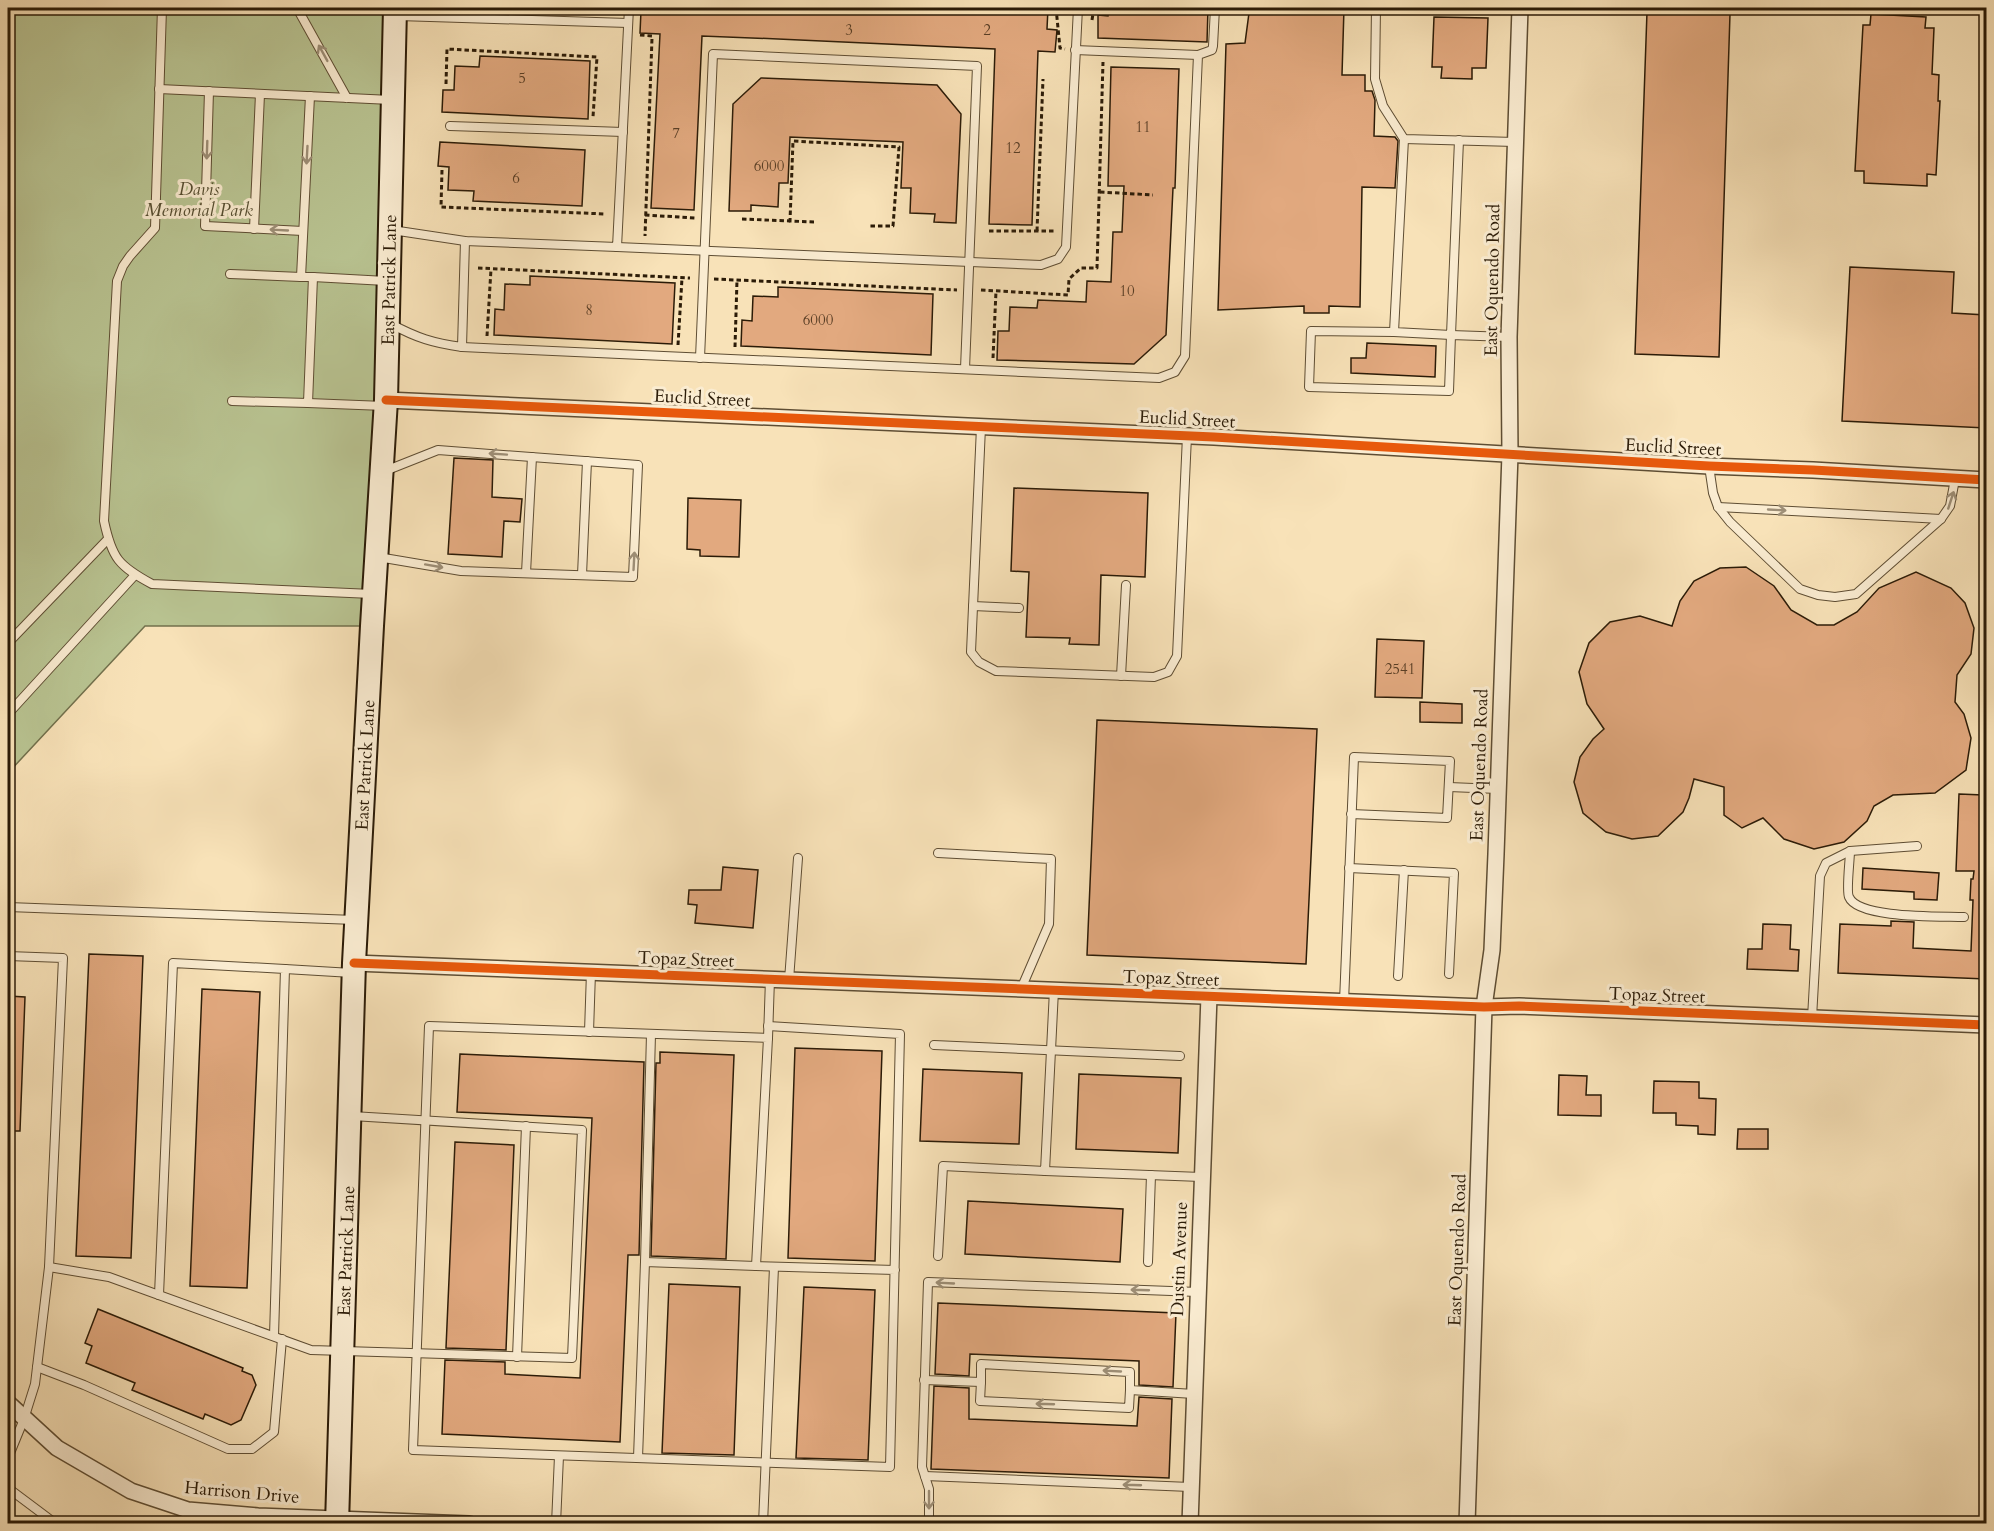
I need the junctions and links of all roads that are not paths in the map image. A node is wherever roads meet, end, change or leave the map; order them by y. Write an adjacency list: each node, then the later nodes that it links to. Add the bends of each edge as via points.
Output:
1 (162, 8): 12 (lane)
2 (297, 8): 16 (lane, one-way to 2)
3 (629, 8): 9 (lane)
4 (1078, 8): 10 (lane)
5 (1215, 8): 11 (lane, via 1212,50)
6 (1376, 8): 20 (lane, via 1375,79 1383,106)
7 (1520, 8): 22 (street, East Oquendo Road)
8 (395, 12): 9 (lane); 17 (main road, East Patrick Lane)
9 (628, 22): 19 (lane)
10 (1075, 50): 11 (lane); 29 (lane, via 1066,247 1058,259 1041,265)
11 (1198, 55): 40 (lane, via 1185,356 1175,372 1159,378)
12 (159, 89): 13 (lane); 55 (lane, via 155,228 130,256 117,281 104,521)
13 (209, 91): 14 (lane); 23 (lane, one-way to 23, via 205,226)
14 (260, 94): 15 (lane); 23 (lane)
15 (310, 96): 16 (lane); 25 (lane, one-way to 25)
16 (347, 98): 17 (lane)
17 (393, 100): 24 (main road, East Patrick Lane)
18 (450, 126): 19 (lane)
19 (623, 132): 27 (lane)
20 (1404, 139): 21 (lane); 35 (lane)
21 (1459, 140): 22 (lane); 36 (lane)
22 (1515, 142): 37 (street, East Oquendo Road)
23 (254, 229): 25 (lane, one-way to 23)
24 (390, 229): 26 (lane); 33 (main road, East Patrick Lane)
25 (303, 231): 31 (lane)
26 (465, 242): 27 (lane); 38 (lane)
27 (617, 248): 28 (lane)
28 (704, 251): 29 (lane); 29 (lane, via 713,54 976,66); 39 (lane)
29 (970, 262): 40 (lane)
30 (230, 274): 31 (lane)
31 (301, 277): 32 (lane)
32 (313, 278): 33 (lane); 42 (lane)
33 (389, 281): 34 (main road, East Patrick Lane)
34 (388, 322): 38 (lane, via 433,343); 43 (main road, East Patrick Lane)
35 (1394, 332): 36 (lane); 36 (lane, via 1311,331 1309,387 1449,391)
36 (1451, 335): 37 (lane)
37 (1509, 337): 46 (street, East Oquendo Road)
38 (462, 347): 39 (lane)
39 (700, 358): 40 (lane)
40 (965, 369)
41 (232, 401): 42 (lane)
42 (308, 403): 43 (lane)
43 (386, 403): 44 (street, Euclid Street); 50 (main road, East Patrick Lane)
44 (981, 427): 45 (street, Euclid Street); 62 (lane)
45 (1187, 436): 46 (street, Euclid Street); 65 (lane, via 1177,656 1168,672 1154,677)
46 (1510, 454): 49 (street, Euclid Street); 68 (street, East Oquendo Road)
47 (532, 457): 48 (lane); 50 (lane, one-way to 50, via 438,450); 57 (lane)
48 (587, 461): 59 (lane); 59 (lane, one-way to 48, via 633,577 638,465)
49 (1709, 466): 51 (street, Euclid Street); 53 (lane)
50 (382, 472): 56 (main road, East Patrick Lane)
51 (1955, 479): 52 (street, Euclid Street); 54 (lane, one-way to 51, via 1950,506)
52 (1986, 480)
53 (1718, 507): 54 (lane, one-way to 54); 54 (lane, via 1800,589 1835,597 1856,594)
54 (1941, 519)
55 (108, 539): 58 (lane, via 119,562); 64 (lane)
56 (376, 557): 57 (lane, one-way to 57, via 461,571); 61 (main road, East Patrick Lane)
57 (526, 573): 59 (lane)
58 (135, 575): 61 (lane, via 152,584); 66 (lane)
59 (582, 576)
60 (1126, 585): 65 (lane)
61 (374, 594): 78 (main road, East Patrick Lane)
62 (973, 606): 63 (lane); 65 (lane, via 971,652 979,662 996,671)
63 (1019, 608)
64 (8, 643)
65 (1121, 676)
66 (8, 714)
67 (1449, 787): 68 (lane); 69 (lane, via 1447,818); 69 (lane, via 1450,761 1354,757)
68 (1498, 789): 91 (street, East Oquendo Road, via 1492,950)
69 (1352, 814): 74 (lane)
70 (1917, 846): 71 (lane)
71 (1850, 851): 77 (lane, via 1848,896 1855,905 1880,913); 92 (lane, via 1826,863 1821,876)
72 (938, 853): 87 (lane, via 1051,859 1048,924)
73 (798, 858): 86 (lane)
74 (1349, 868): 75 (lane); 90 (lane)
75 (1404, 870): 83 (lane, via 1454,873); 84 (lane)
76 (8, 907): 78 (lane)
77 (1964, 917)
78 (357, 920): 80 (main road, East Patrick Lane)
79 (8, 956): 111 (lane, via 63,958)
80 (354, 968): 81 (lane); 82 (street, Topaz Street); 101 (main road, East Patrick Lane)
81 (285, 969): 115 (lane, via 173,963); 116 (lane)
82 (591, 972): 85 (street, Topaz Street); 95 (lane)
83 (1449, 974)
84 (1398, 976)
85 (770, 979): 86 (street, Topaz Street); 94 (lane)
86 (789, 980): 87 (street, Topaz Street)
87 (1020, 989): 88 (street, Topaz Street)
88 (1054, 990): 89 (street, Topaz Street); 99 (lane)
89 (1209, 996): 90 (street, Topaz Street); 106 (street, Dustin Avenue)
90 (1344, 1002): 91 (street, Topaz Street)
91 (1484, 1007): 92 (street, Topaz Street); 141 (street, East Oquendo Road)
92 (1812, 1018): 93 (street, Topaz Street)
93 (1986, 1025)
94 (768, 1026): 97 (lane); 113 (lane, via 900,1034)
95 (589, 1032): 96 (lane); 102 (lane, via 429,1026)
96 (651, 1034): 97 (lane); 108 (lane)
97 (768, 1038): 110 (lane)
98 (934, 1045): 99 (lane)
99 (1051, 1050): 100 (lane); 104 (lane)
100 (1180, 1056)
101 (351, 1115): 102 (lane); 117 (main road, East Patrick Lane)
102 (426, 1120): 103 (lane); 118 (lane)
103 (526, 1126): 119 (lane); 119 (lane, via 582,1130 572,1358)
104 (1046, 1171): 105 (lane); 107 (lane, via 943,1166)
105 (1151, 1175): 106 (lane); 109 (lane)
106 (1201, 1177): 114 (street, Dustin Avenue)
107 (938, 1256)
108 (645, 1262): 110 (lane); 129 (lane)
109 (1148, 1262)
110 (756, 1266): 112 (lane)
111 (49, 1267): 115 (lane, via 109,1278); 120 (lane)
112 (774, 1267): 113 (lane); 130 (lane)
113 (895, 1270): 130 (lane, via 890,1467)
114 (1198, 1292): 121 (lane, one-way to 121, via 928,1282); 124 (street, Dustin Avenue)
115 (159, 1295): 116 (lane)
116 (278, 1338): 117 (lane, via 311,1350); 120 (lane, via 274,1432 252,1449 228,1449)
117 (342, 1351): 118 (lane); 134 (main road, East Patrick Lane)
118 (417, 1354): 119 (lane); 127 (lane, via 413,1450)
119 (517, 1357)
120 (37, 1367): 126 (lane)
121 (924, 1380): 122 (lane); 131 (lane)
122 (981, 1382): 123 (lane, one-way to 122, via 1130,1372 981,1364); 123 (lane, one-way to 122, via 1128,1408 980,1401)
123 (1130, 1390): 124 (lane)
124 (1194, 1394): 132 (street, Dustin Avenue)
125 (8, 1403): 126 (street, Harrison Drive)
126 (24, 1419): 128 (lane); 134 (street, Harrison Drive, via 57,1448 131,1491 188,1510)
127 (559, 1455): 129 (lane); 137 (lane)
128 (8, 1458)
129 (638, 1458): 130 (lane)
130 (765, 1463): 138 (lane)
131 (924, 1476): 132 (lane, one-way to 131); 139 (lane, one-way to 139, via 929,1489)
132 (1190, 1487): 140 (street, Dustin Avenue)
133 (8, 1488): 135 (lane)
134 (337, 1521): 136 (street, Harrison Drive)
135 (56, 1524)
136 (469, 1524)
137 (556, 1524)
138 (763, 1524)
139 (928, 1524)
140 (1190, 1524)
141 (1467, 1524)

